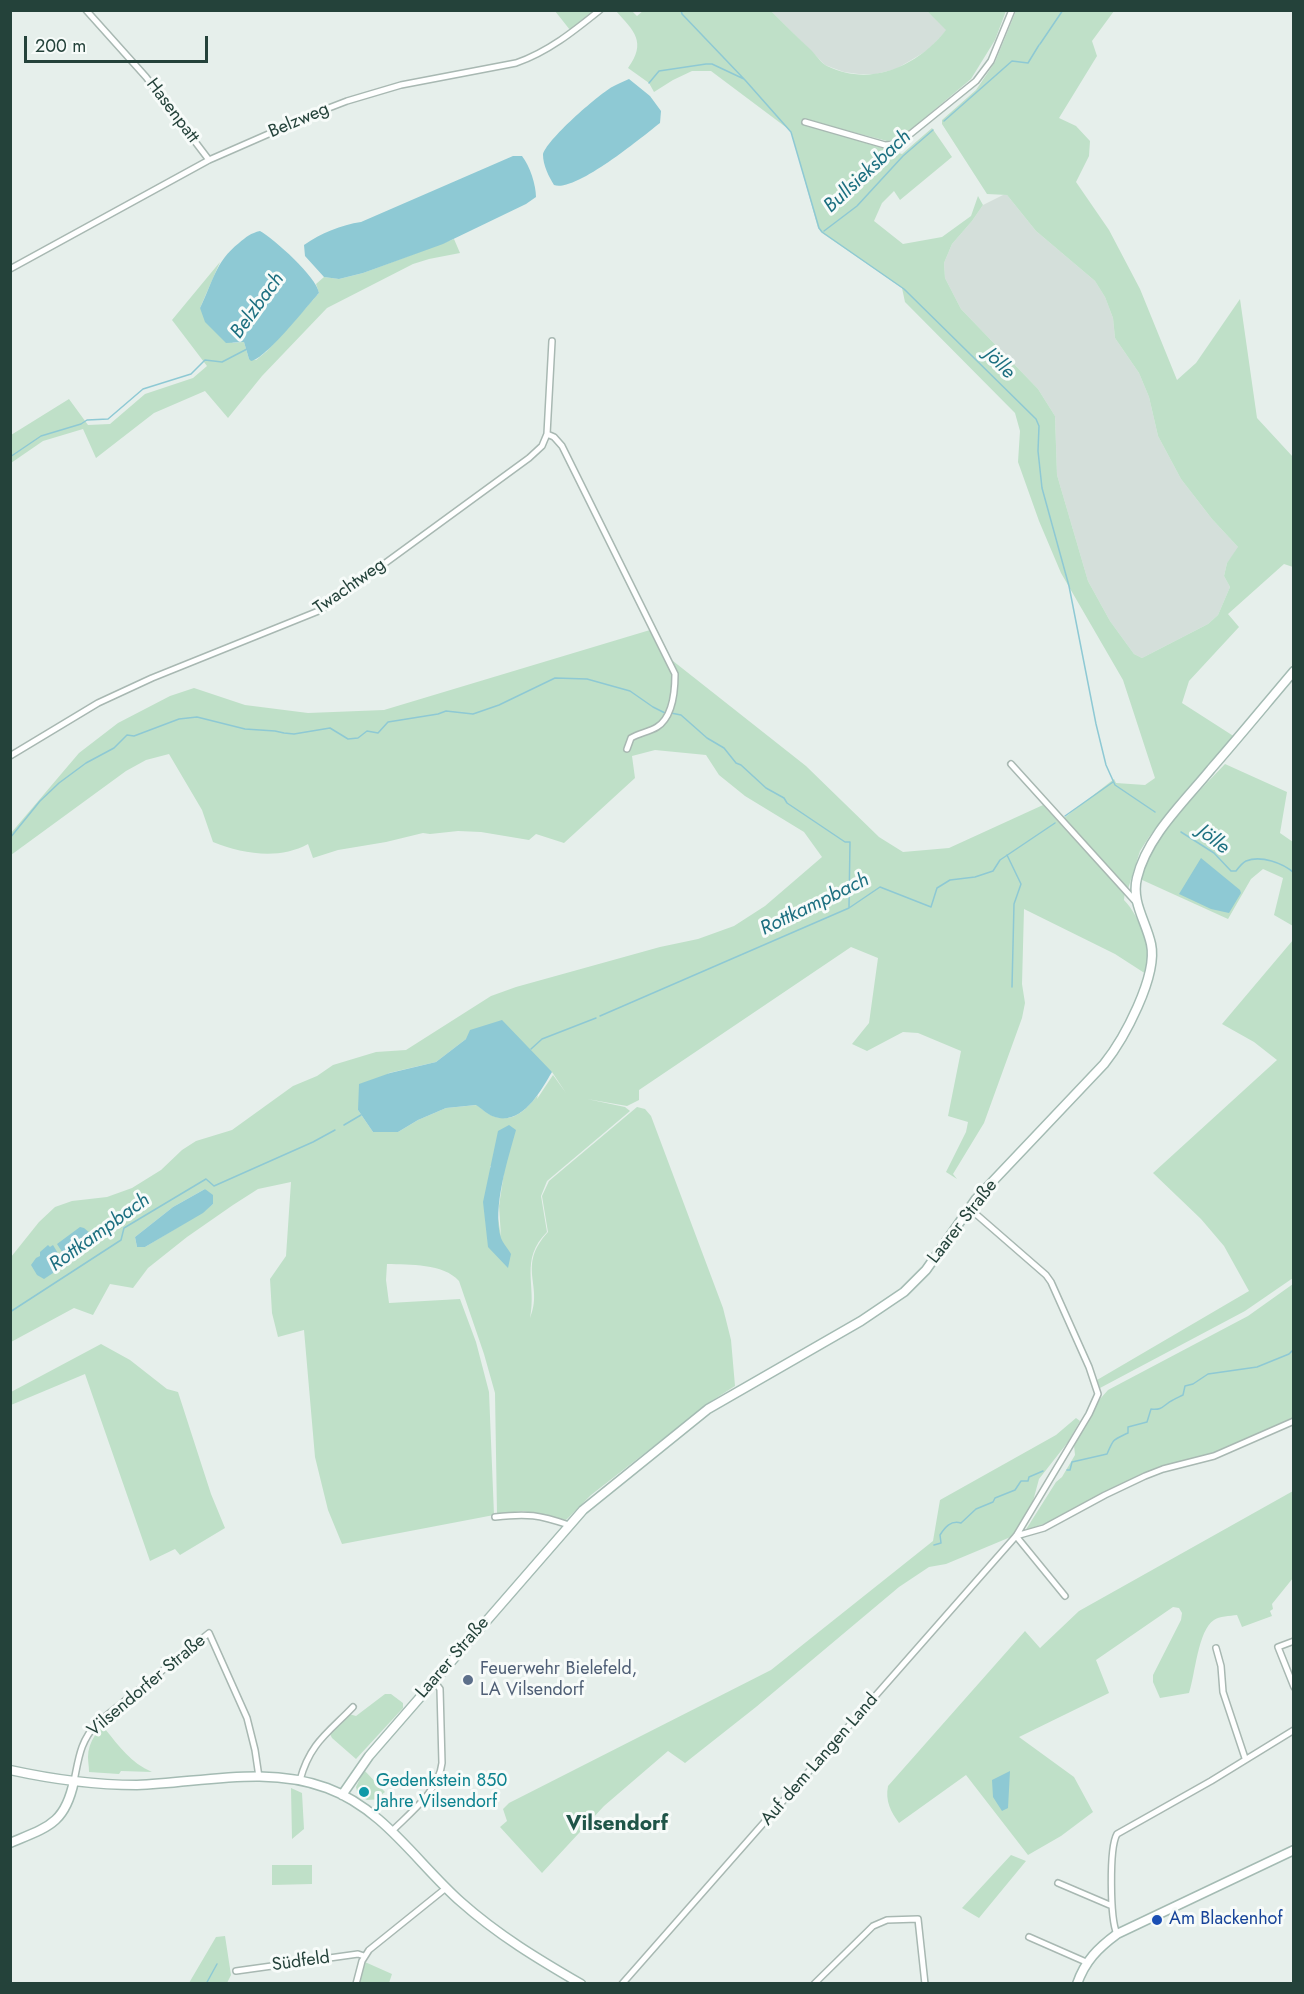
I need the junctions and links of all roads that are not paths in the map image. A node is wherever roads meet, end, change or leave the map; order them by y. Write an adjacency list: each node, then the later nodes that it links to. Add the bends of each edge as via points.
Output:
1 (86, 10): 5 (street, Hasenpatt, via 146,77)
2 (600, 10): 5 (street, Belzweg, via 529,59 347,100)
3 (1012, 10): 4 (street, via 992,61 976,81 898,144 885,145)
4 (805, 122)
5 (209, 160): 6 (street, Belzweg)
6 (10, 269)
7 (552, 341): 8 (street)
8 (547, 434): 10 (street, via 562,446 675,674 675,690 662,723 631,738); 11 (street, Twachtweg, via 542,446 529,458 321,609 141,683)
9 (1293, 671): 13 (street, Laarer Straße, via 1161,830 1142,863)
10 (627, 749)
11 (10, 756)
12 (1011, 764): 13 (street)
13 (1136, 902): 14 (street, Laarer Straße, via 1149,934 1153,958 1148,981 1116,1049)
14 (969, 1208): 17 (street, Laarer Straße, via 926,1270 897,1298 708,1409 604,1491); 18 (street, Auf dem Langen Land, via 1052,1282 1098,1394)
15 (1293, 1421): 18 (street, via 1222,1453 1145,1476 1044,1528)
16 (495, 1517): 17 (street, via 523,1514)
17 (570, 1525): 22 (street, Laarer Straße)
18 (1016, 1536): 19 (street); 45 (street, Auf dem Langen Land)
19 (1065, 1596)
20 (1293, 1641): 23 (street, via 1278,1647)
21 (1216, 1648): 26 (street, via 1223,1692)
22 (434, 1681): 31 (street, Laarer Straße, via 363,1763); 32 (street, via 440,1689 440,1772 429,1792)
23 (1293, 1687)
24 (353, 1707): 30 (street, via 316,1744)
25 (1293, 1730): 26 (street)
26 (1245, 1758): 37 (street, via 1117,1834 1113,1845)
27 (10, 1770): 29 (street)
28 (260, 1777): 29 (street, via 135,1785); 29 (street, Vilsendorfer Straße, via 249,1724 209,1633 88,1732); 30 (street)
29 (74, 1780): 33 (street, via 69,1802 59,1818)
30 (300, 1780): 31 (street)
31 (342, 1794): 32 (street)
32 (392, 1831): 36 (street)
33 (10, 1843)
34 (1293, 1850): 38 (street)
35 (1058, 1883): 37 (street)
36 (446, 1888): 40 (street); 44 (street, via 499,1934)
37 (1112, 1906): 38 (street)
38 (1118, 1934): 41 (street)
39 (1029, 1937): 41 (street)
40 (364, 1956): 42 (street, Südfeld, via 358,1953); 43 (street)
41 (1086, 1962): 48 (street)
42 (236, 1971)
43 (356, 1983)
44 (581, 1983)
45 (622, 1983)
46 (814, 1983): 47 (street, via 873,1926 887,1920 918,1919)
47 (926, 1983)
48 (1077, 1983)

